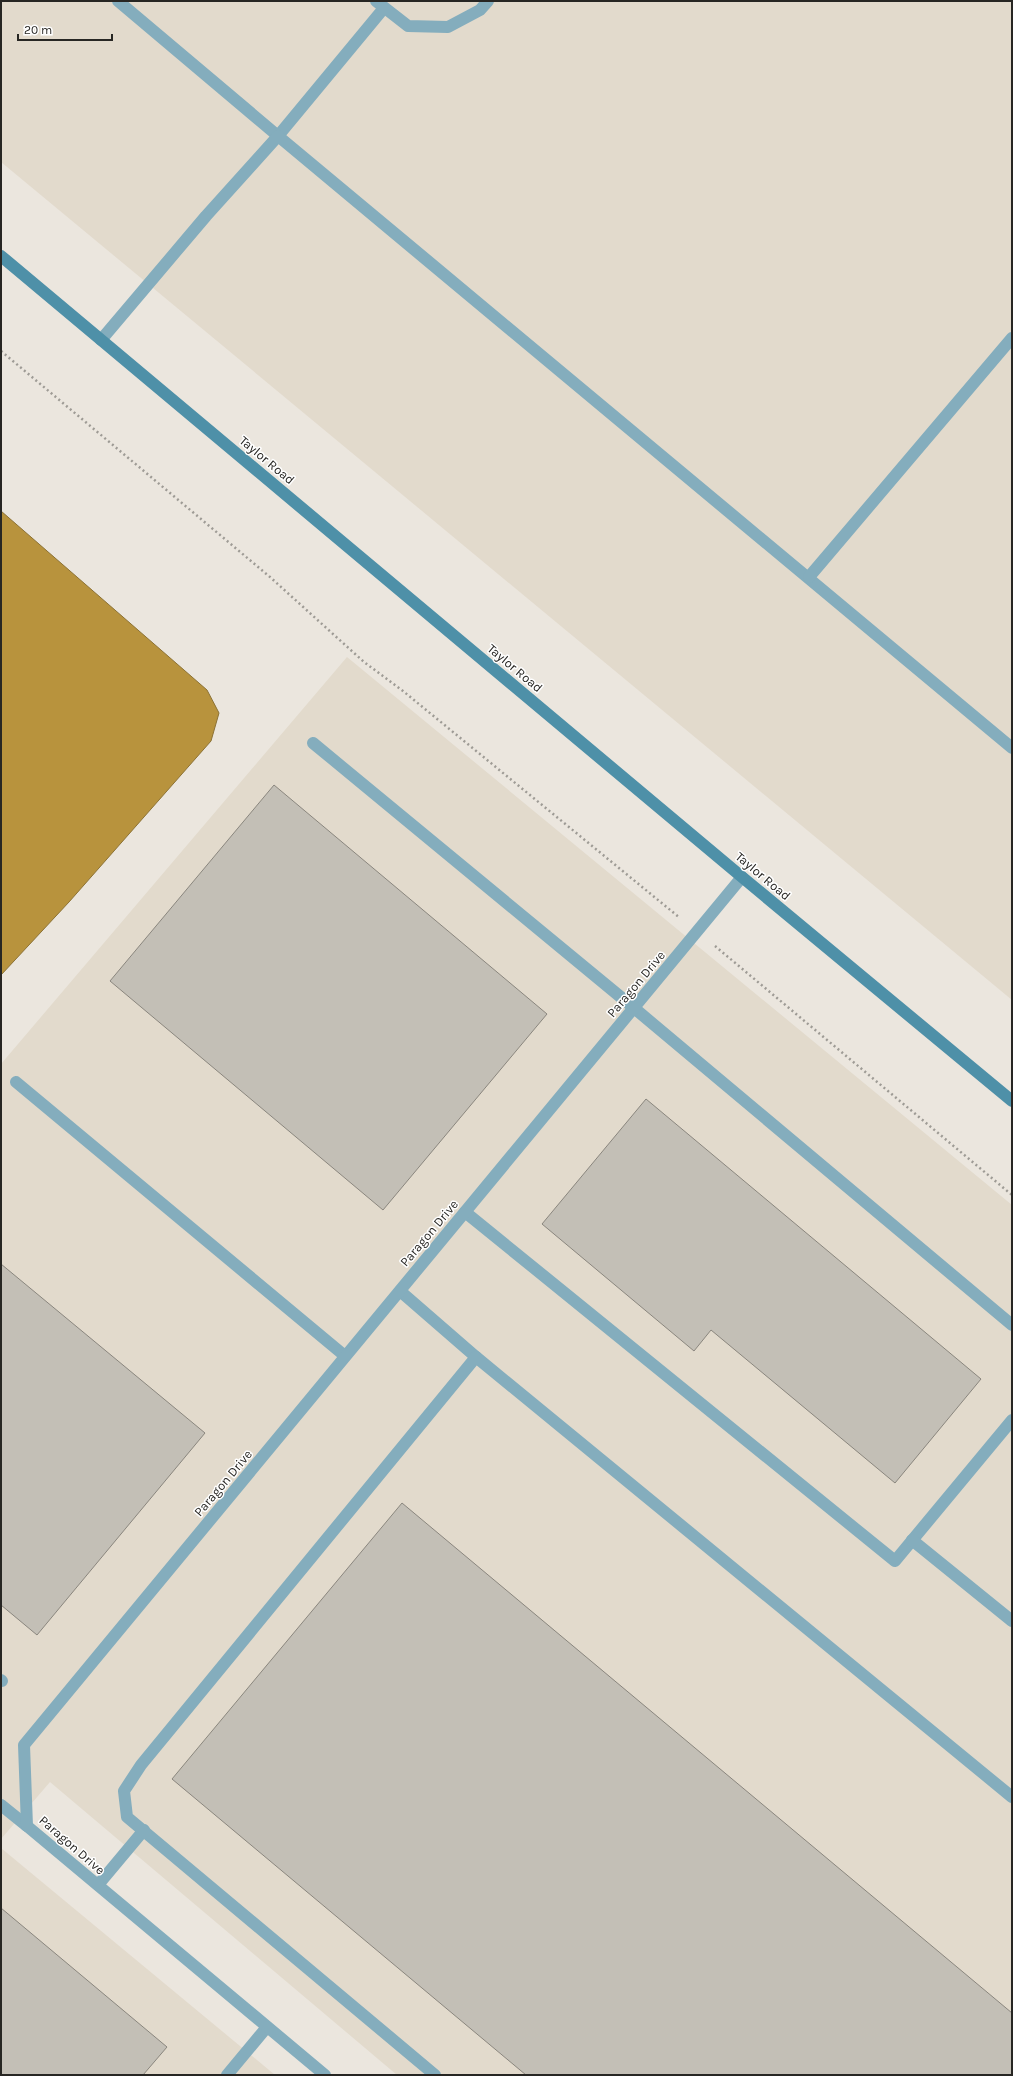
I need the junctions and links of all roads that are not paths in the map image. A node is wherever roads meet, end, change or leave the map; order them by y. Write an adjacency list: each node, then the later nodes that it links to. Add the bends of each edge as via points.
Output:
1 (118, 1): 4 (street)
2 (488, 1): 3 (street, via 480,10 448,27 408,26)
3 (380, 4): 4 (street)
4 (278, 136): 7 (street); 8 (street)
5 (1, 256): 7 (main road, Taylor Road)
6 (1012, 338): 8 (street)
7 (101, 340): 11 (main road, Taylor Road)
8 (809, 577): 10 (street)
9 (313, 743): 12 (street)
10 (1012, 748)
11 (742, 877): 12 (street, Paragon Drive); 14 (main road, Taylor Road)
12 (634, 1008): 15 (street, Paragon Drive); 17 (street)
13 (16, 1082): 18 (street)
14 (1012, 1101)
15 (465, 1212): 16 (street, Paragon Drive); 21 (street, via 895,1560)
16 (400, 1291): 18 (street, Paragon Drive); 19 (street)
17 (1012, 1325)
18 (345, 1356): 25 (street, Paragon Drive, via 24,1745)
19 (476, 1357): 23 (street); 26 (street, via 141,1765 124,1791 127,1816)
20 (1012, 1420): 21 (street)
21 (912, 1540): 22 (street)
22 (1012, 1621)
23 (1012, 1797)
24 (1, 1805): 25 (street)
25 (28, 1826): 27 (street, Paragon Drive)
26 (144, 1830): 27 (street); 31 (street)
27 (98, 1885): 28 (street, Paragon Drive)
28 (267, 2027): 29 (street); 30 (street, Paragon Drive)
29 (227, 2075)
30 (325, 2075)
31 (435, 2075)

